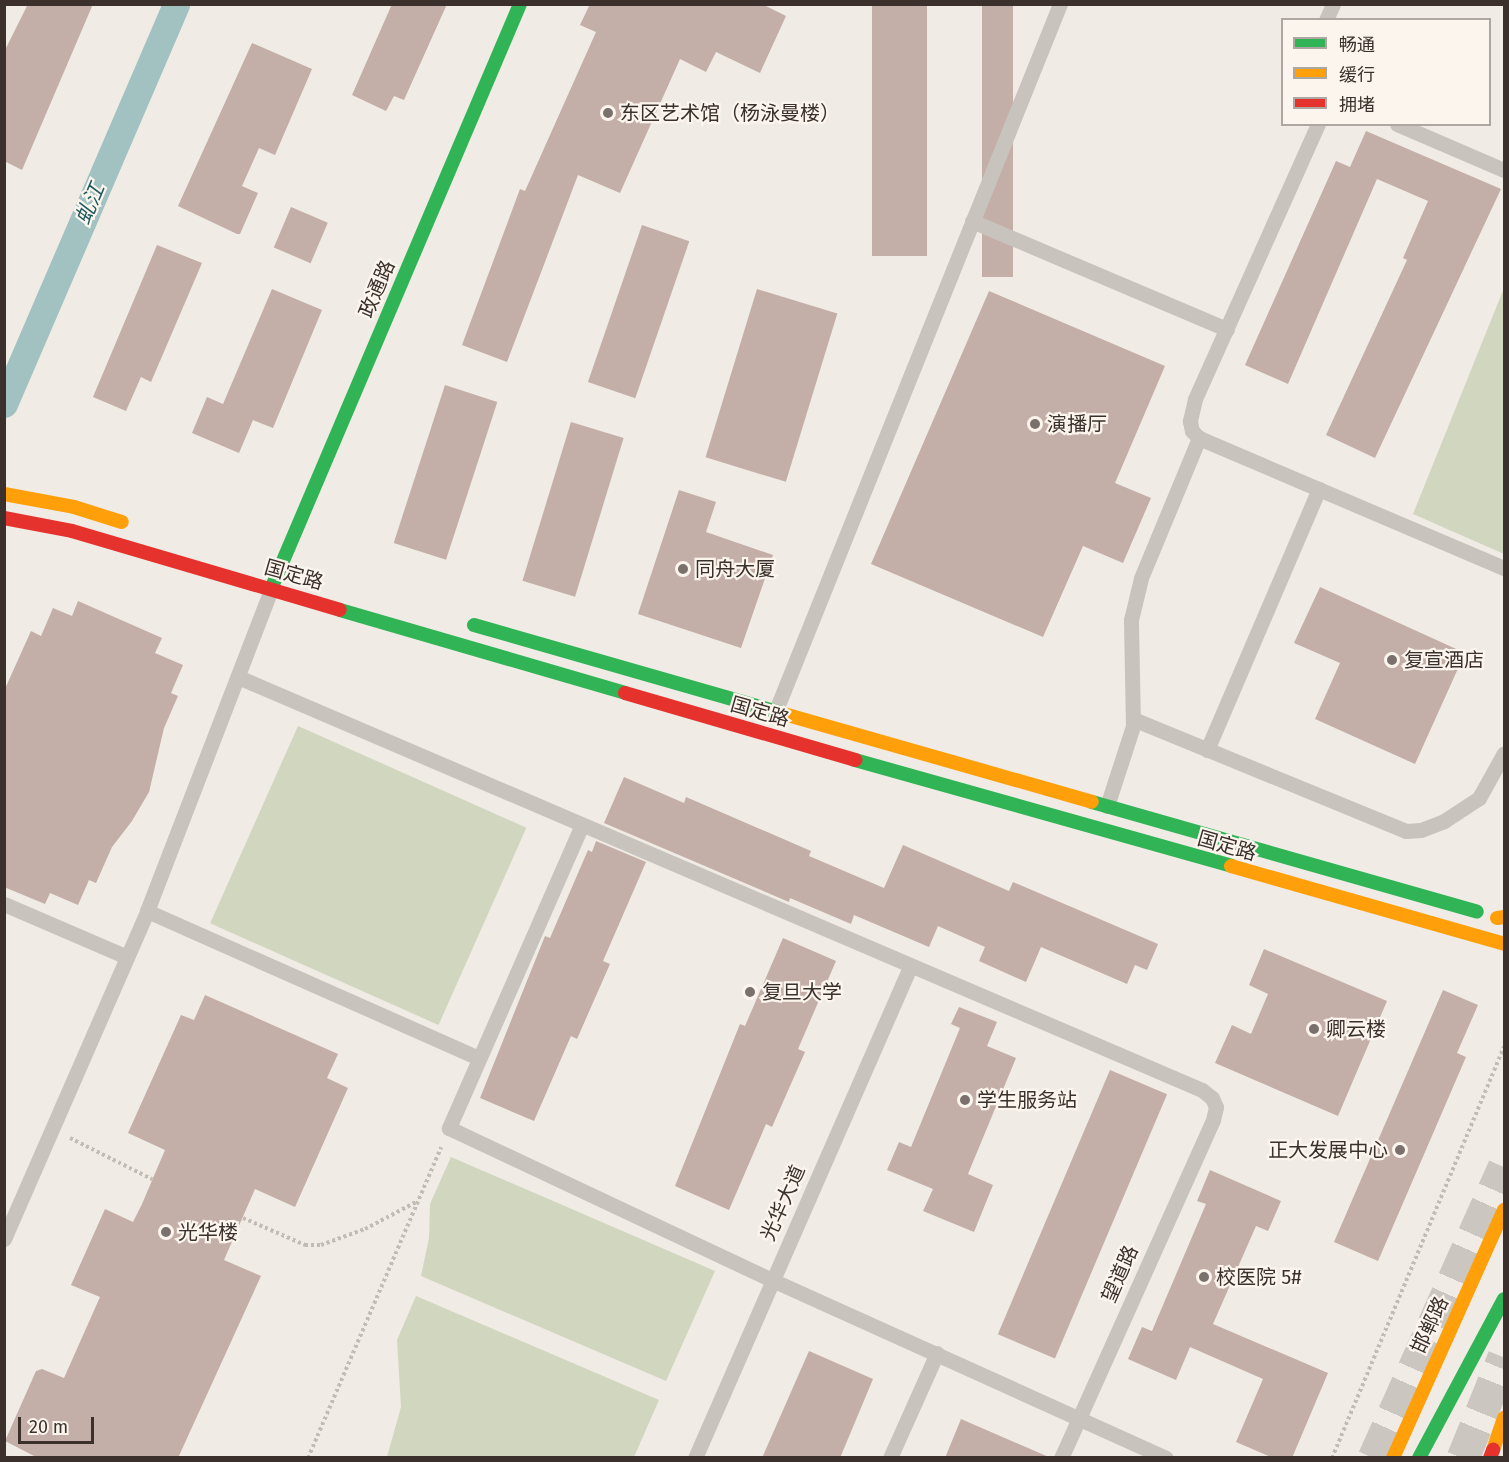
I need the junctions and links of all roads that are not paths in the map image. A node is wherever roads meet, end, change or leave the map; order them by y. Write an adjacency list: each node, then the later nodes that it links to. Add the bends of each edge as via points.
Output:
1 (520, 4): 16 (street, 政通路)
2 (1060, 4): 8 (lane)
3 (1333, 4): 4 (lane)
4 (1327, 18)
5 (1317, 126): 9 (lane)
6 (1402, 126): 7 (lane)
7 (1504, 170)
8 (972, 221): 9 (lane); 19 (lane)
9 (1227, 329): 10 (lane, via 1190,421 1191,431)
10 (1199, 438): 11 (lane); 20 (lane, via 1141,578 1131,620)
11 (1319, 489): 15 (lane); 21 (lane)
12 (4, 494): 14 (street, via 74,507)
13 (4, 518): 16 (street, 国定路, via 72,531)
14 (141, 528)
15 (1504, 568)
16 (271, 589): 18 (lane); 28 (street, 国定路)
17 (459, 621): 19 (street, 国定路)
18 (238, 677): 24 (lane); 26 (lane)
19 (776, 710): 23 (street, 国定路)
20 (1133, 719): 21 (lane); 23 (lane)
21 (1207, 750): 22 (lane, via 1406,831 1421,830 1479,798)
22 (1504, 753)
23 (1107, 806): 27 (street, 国定路)
24 (581, 827): 30 (lane); 31 (lane)
25 (4, 904): 29 (lane)
26 (147, 911): 29 (lane); 31 (lane)
27 (1502, 918)
28 (1504, 944)
29 (127, 957): 33 (lane)
30 (910, 967): 34 (lane, 光华大道); 37 (lane, 望道路, via 1202,1090 1216,1107)
31 (479, 1058): 34 (lane, via 449,1128)
32 (1504, 1210): 44 (street, 邯郸路)
33 (4, 1239)
34 (772, 1280): 36 (lane); 40 (lane, 光华大道)
35 (1504, 1299): 45 (street)
36 (937, 1353): 37 (lane); 41 (lane)
37 (1078, 1418): 42 (lane, 望道路); 43 (lane)
38 (1504, 1418): 39 (street)
39 (1492, 1454)
40 (695, 1458)
41 (890, 1458)
42 (1061, 1458)
43 (1166, 1458)
44 (1393, 1458)
45 (1419, 1458)

